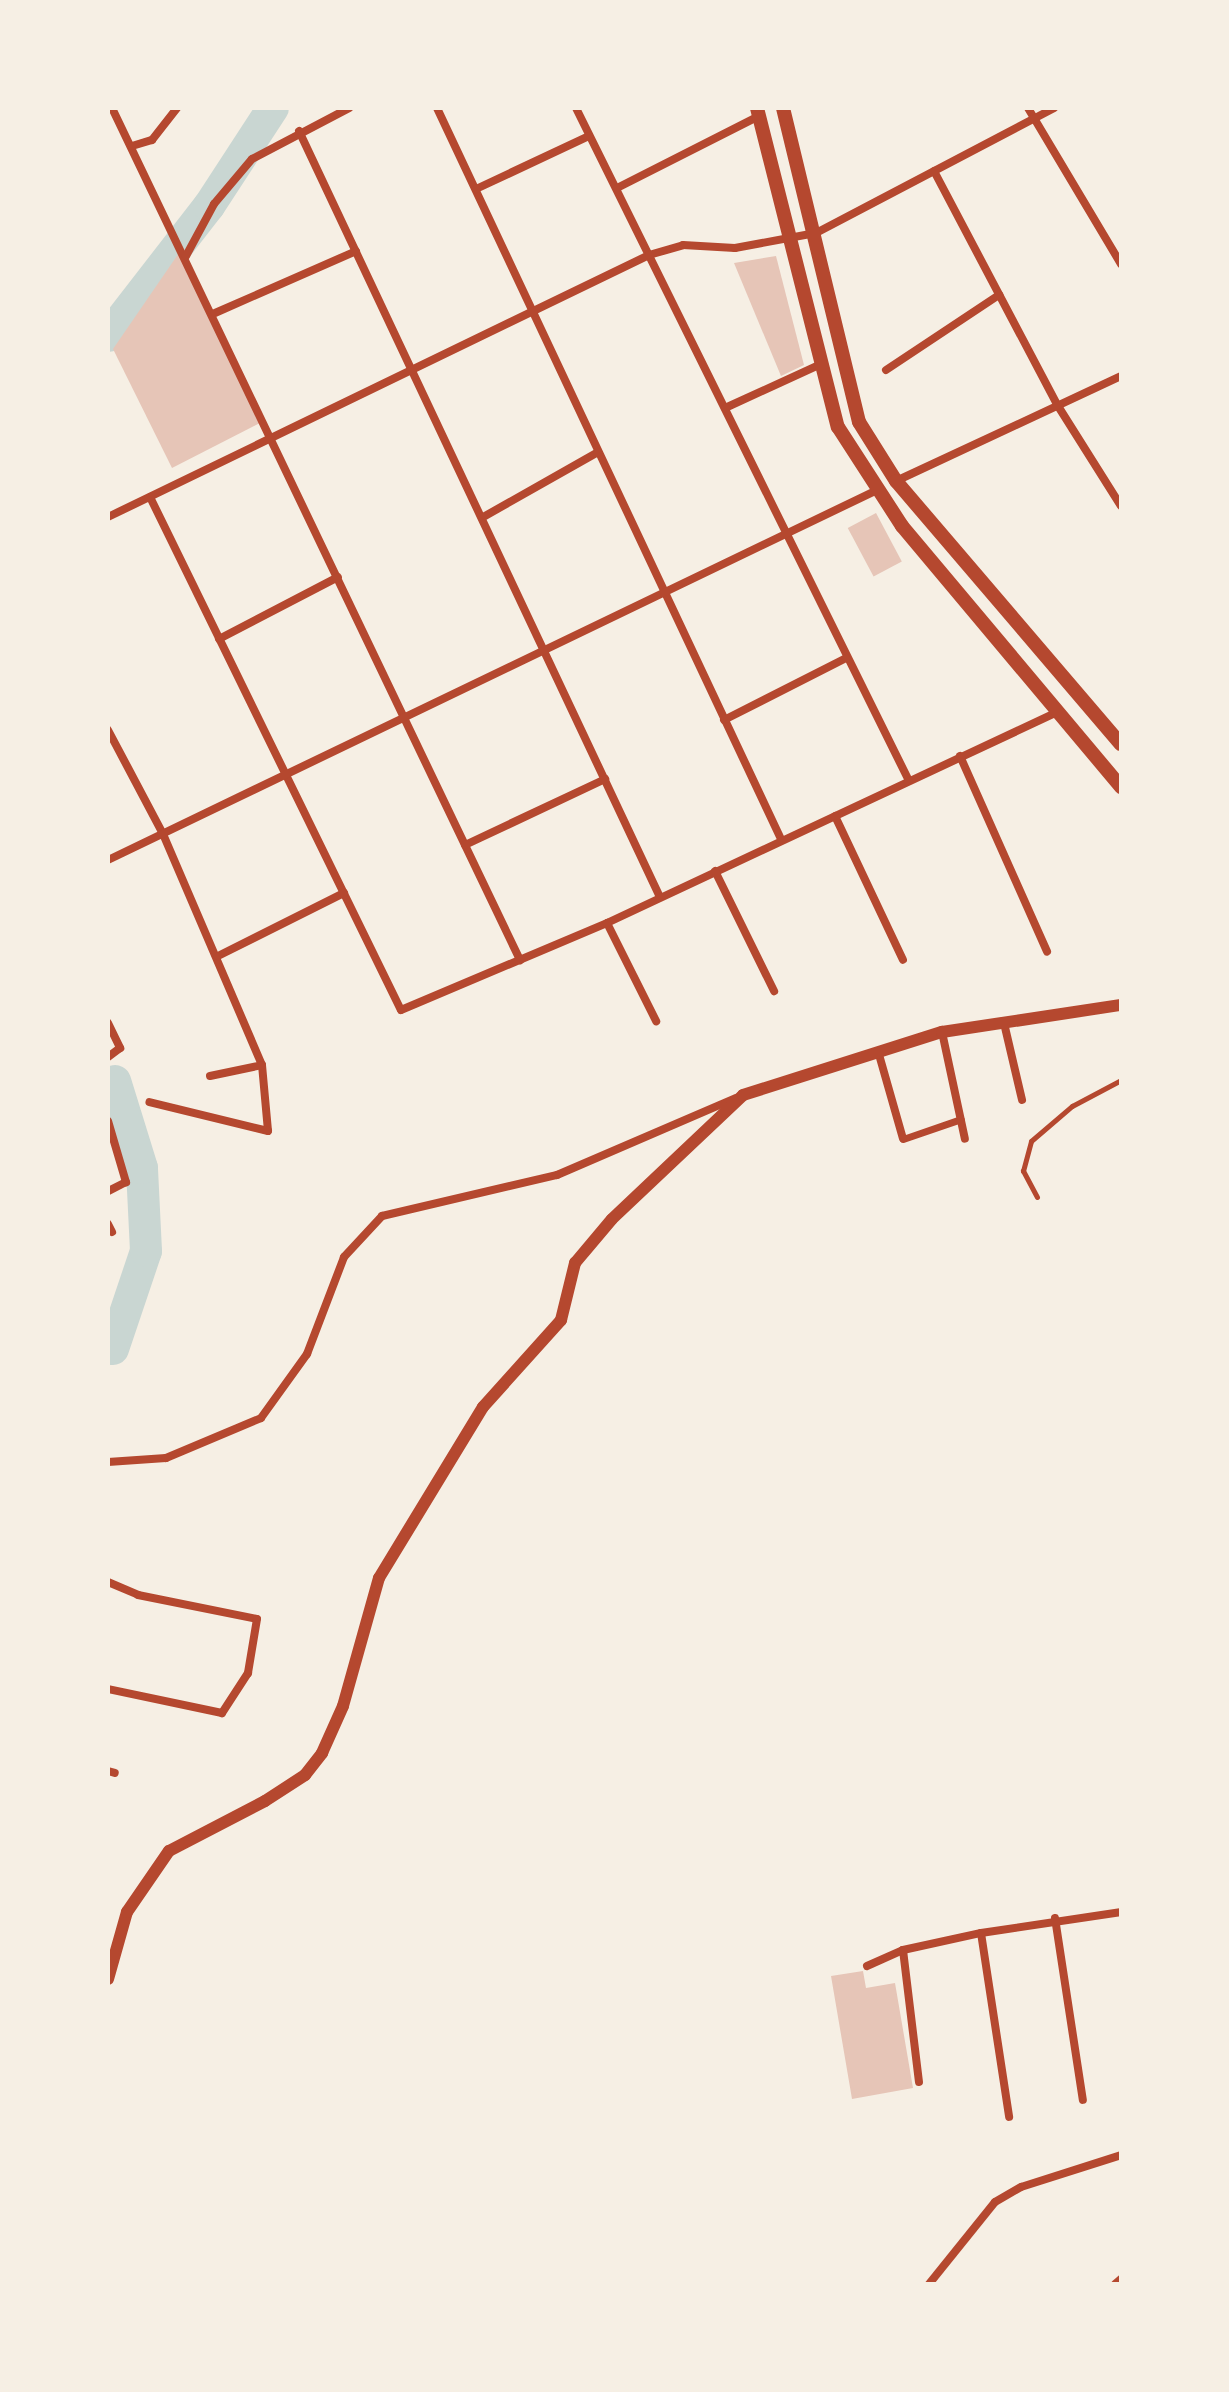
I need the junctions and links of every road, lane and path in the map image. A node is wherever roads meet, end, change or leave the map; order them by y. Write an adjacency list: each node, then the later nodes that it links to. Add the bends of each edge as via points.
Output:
1 (112, 108): 13 (street)
2 (177, 108): 13 (street, via 152,140)
3 (349, 108): 11 (street)
4 (437, 108): 16 (street)
5 (576, 108): 12 (street)
6 (783, 108): 17 (main road)
7 (1028, 108): 10 (street)
8 (1054, 108): 10 (street)
9 (758, 112): 15 (street); 18 (main road)
10 (1034, 119): 14 (street); 22 (street)
11 (299, 131): 19 (street); 21 (street, via 252,159 214,204)
12 (589, 136): 15 (street); 16 (street)
13 (132, 146): 21 (street)
14 (934, 171): 17 (street); 23 (street)
15 (617, 188): 20 (street)
16 (476, 189): 24 (street)
17 (816, 233): 18 (street); 34 (main road, via 859,422)
18 (788, 241): 20 (street, via 735,248 683,245); 26 (main road)
19 (356, 251): 25 (street); 27 (street)
20 (649, 255): 24 (street); 31 (street)
21 (186, 256): 25 (street)
22 (1121, 264)
23 (999, 295): 28 (street); 30 (street)
24 (533, 311): 27 (street); 33 (street)
25 (215, 313): 32 (street)
26 (819, 365): 31 (street); 35 (main road, via 838,427)
27 (413, 370): 32 (street); 38 (street)
28 (886, 370)
29 (1121, 376): 30 (street)
30 (1058, 406): 34 (street); 37 (street)
31 (725, 408): 40 (street)
32 (272, 437): 36 (street); 41 (street)
33 (598, 452): 38 (street); 42 (street)
34 (896, 481): 50 (main road)
35 (875, 491): 40 (street); 46 (main road)
36 (150, 497): 39 (street); 43 (street)
37 (1121, 506)
38 (485, 516): 44 (street)
39 (108, 517)
40 (786, 536): 42 (street); 45 (street)
41 (338, 577): 43 (street); 47 (street)
42 (668, 593): 44 (street); 48 (street)
43 (219, 639): 52 (street)
44 (547, 652): 47 (street); 53 (street)
45 (846, 658): 48 (street); 54 (street)
46 (1057, 712): 51 (street); 55 (main road)
47 (406, 720): 52 (street); 59 (street)
48 (724, 720): 58 (street)
49 (108, 730): 57 (street)
50 (1121, 744)
51 (960, 756): 54 (street); 65 (street)
52 (286, 774): 57 (street); 62 (street)
53 (605, 779): 59 (street); 63 (street)
54 (908, 779): 56 (street)
55 (1121, 787)
56 (835, 816): 58 (street); 68 (street)
57 (163, 834): 60 (street); 66 (street)
58 (781, 839): 61 (street)
59 (465, 845): 67 (street)
60 (108, 860)
61 (715, 871): 63 (street); 69 (street)
62 (344, 893): 66 (street); 67 (street, via 401,1010)
63 (660, 897): 64 (street)
64 (607, 923): 67 (street); 71 (street)
65 (1047, 951)
66 (218, 956): 77 (street)
67 (520, 960)
68 (903, 960)
69 (774, 991)
70 (1121, 1005): 73 (street)
71 (656, 1021)
72 (108, 1023): 76 (street, via 120,1048)
73 (1004, 1023): 74 (street); 81 (street)
74 (942, 1032): 75 (street); 83 (street)
75 (878, 1051): 80 (street); 85 (street)
76 (108, 1057)
77 (262, 1065): 78 (street); 82 (street, via 268,1131)
78 (210, 1076)
79 (1121, 1080): 88 (lane, via 1072,1106 1031,1141 1023,1171)
80 (743, 1095): 89 (street, via 557,1175 382,1216 344,1257 307,1354 261,1418 166,1458); 97 (street, via 612,1219 575,1263 561,1320 483,1407 379,1578 343,1706 322,1753 305,1775 265,1801 169,1851 127,1912)
81 (1022, 1100)
82 (149, 1102)
83 (961, 1119): 85 (street); 86 (street)
84 (108, 1121): 87 (street, via 126,1182)
85 (903, 1139)
86 (965, 1139)
87 (108, 1191)
88 (1037, 1197)
89 (108, 1462)
90 (108, 1582): 91 (street, via 138,1595 257,1619 248,1673 222,1713)
91 (108, 1689)
92 (1121, 1912): 93 (street)
93 (1055, 1918): 94 (street); 99 (street)
94 (981, 1933): 95 (street); 100 (street)
95 (903, 1950): 96 (street); 98 (street)
96 (867, 1966)
97 (108, 1978)
98 (919, 2082)
99 (1083, 2100)
100 (1009, 2117)
101 (1121, 2155): 103 (street, via 1021,2187 995,2202)
102 (1121, 2279): 104 (street)
103 (929, 2284)
104 (1115, 2284)

